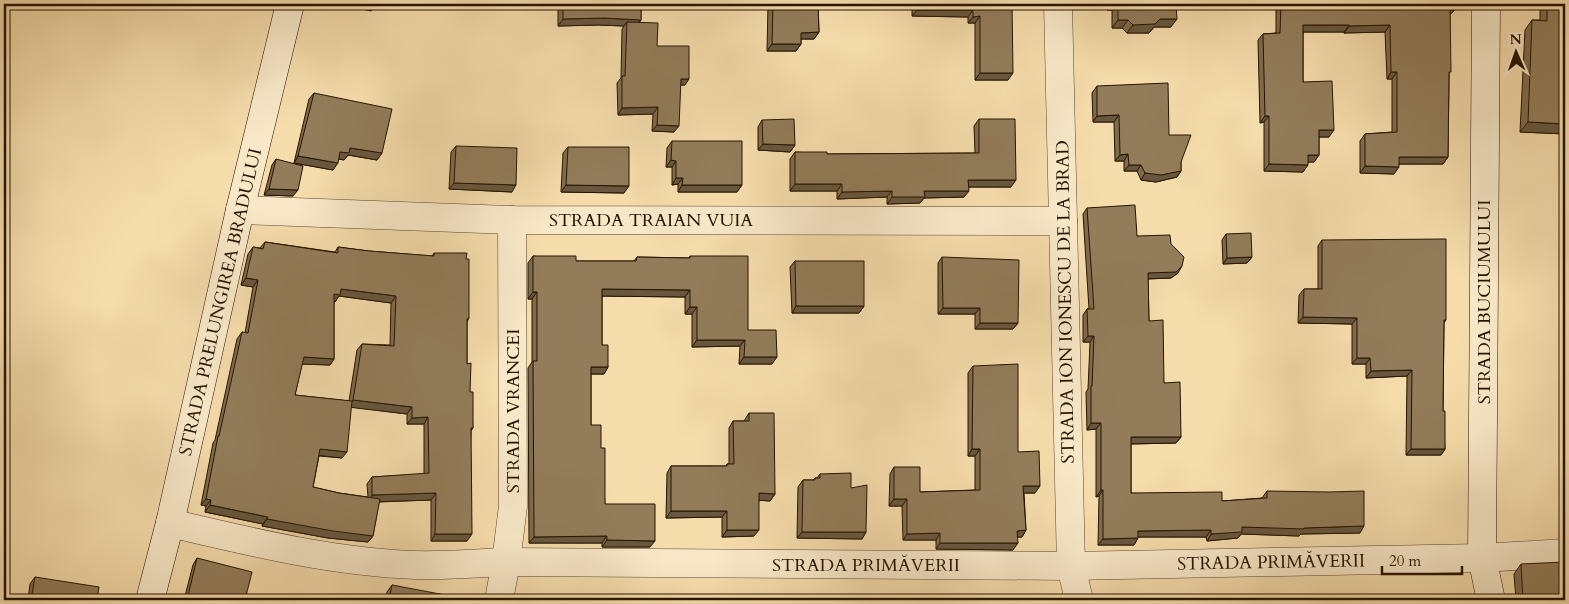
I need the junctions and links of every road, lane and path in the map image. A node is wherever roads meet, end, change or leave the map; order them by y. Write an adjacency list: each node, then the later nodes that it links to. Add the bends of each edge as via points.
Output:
1 (290, 4): 4 (street, STRADA PRELUNGIREA BRADULUI)
2 (1058, 4): 6 (street, STRADA ION IONESCU DE LA BRAD)
3 (1486, 4): 9 (street, STRADA BUCIUMULUI)
4 (240, 210): 5 (street, STRADA TRAIAN VUIA); 7 (street, STRADA PRELUNGIREA BRADULUI)
5 (512, 220): 6 (street, STRADA TRAIAN VUIA); 10 (street, STRADA VRANCEI, via 513,506)
6 (1063, 221): 11 (street, STRADA ION IONESCU DE LA BRAD)
7 (170, 523): 10 (street, STRADA PRIMĂVERII, via 341,559 416,565); 12 (street, STRADA PRELUNGIREA BRADULUI)
8 (1565, 553): 9 (street, STRADA PRIMĂVERII)
9 (1482, 558): 11 (street, STRADA PRIMĂVERII); 15 (street, STRADA BUCIUMULUI)
10 (506, 562): 11 (street, STRADA PRIMĂVERII); 13 (street, STRADA VRANCEI)
11 (1071, 566): 14 (street, STRADA ION IONESCU DE LA BRAD)
12 (150, 600)
13 (499, 600)
14 (1079, 600)
15 (1491, 600)

